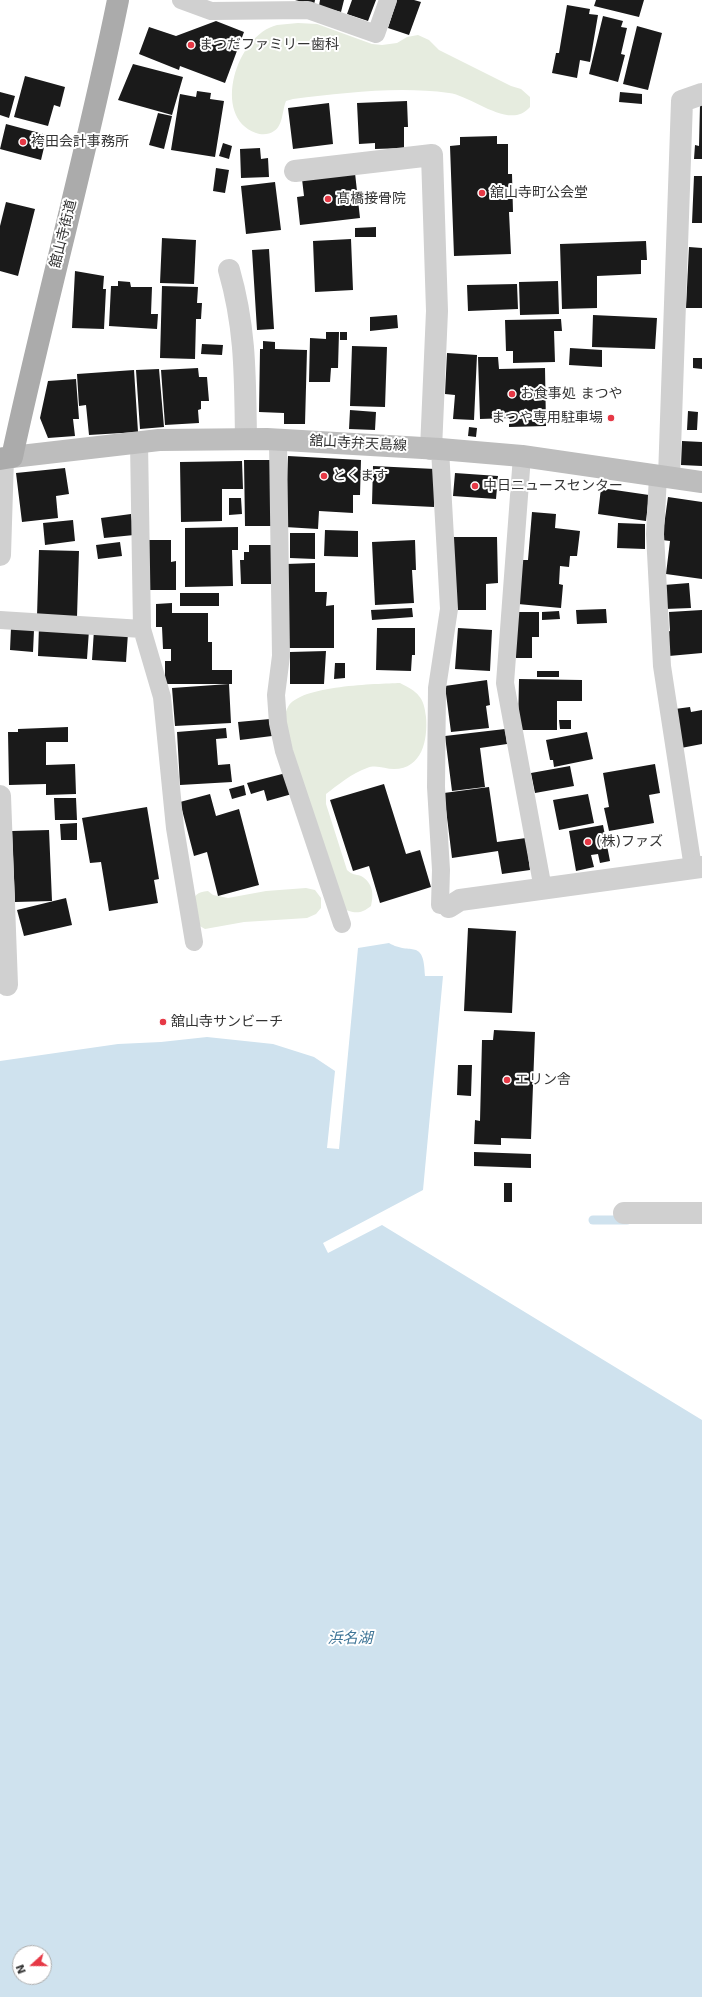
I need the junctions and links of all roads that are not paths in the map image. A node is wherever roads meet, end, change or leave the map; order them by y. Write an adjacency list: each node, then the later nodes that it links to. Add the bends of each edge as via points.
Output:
1 (118, 0): 12 (main road, 舘山寺街道, via 102,77 38,337)
2 (181, 0): 3 (lane, via 211,11 308,10 376,34)
3 (388, 0)
4 (702, 94): 13 (street, via 682,101)
5 (295, 171): 10 (street, via 432,155 437,311)
6 (229, 270): 7 (street, via 242,326)
7 (246, 439): 8 (main road, 舘山寺弁天島線); 9 (main road, 舘山寺弁天島線)
8 (278, 440): 10 (main road, 舘山寺弁天島線); 22 (lane, via 281,656 276,695 278,723 284,751)
9 (139, 442): 12 (main road, 舘山寺弁天島線); 17 (lane)
10 (435, 449): 11 (main road, 舘山寺弁天島線); 21 (lane, via 449,609 437,688 436,787)
11 (522, 456): 13 (main road, 舘山寺弁天島線); 20 (lane, via 504,682)
12 (5, 458): 15 (street)
13 (664, 477): 14 (main road, 舘山寺弁天島線); 19 (lane, via 655,534 662,666)
14 (702, 482)
15 (0, 555)
16 (0, 620): 17 (lane)
17 (142, 629): 23 (lane, via 162,697 176,828)
18 (0, 796): 24 (street)
19 (697, 868): 20 (street)
20 (543, 889): 21 (street, via 460,900)
21 (445, 906)
22 (342, 924)
23 (194, 942)
24 (7, 985)
25 (624, 1213): 26 (street)
26 (702, 1213)

